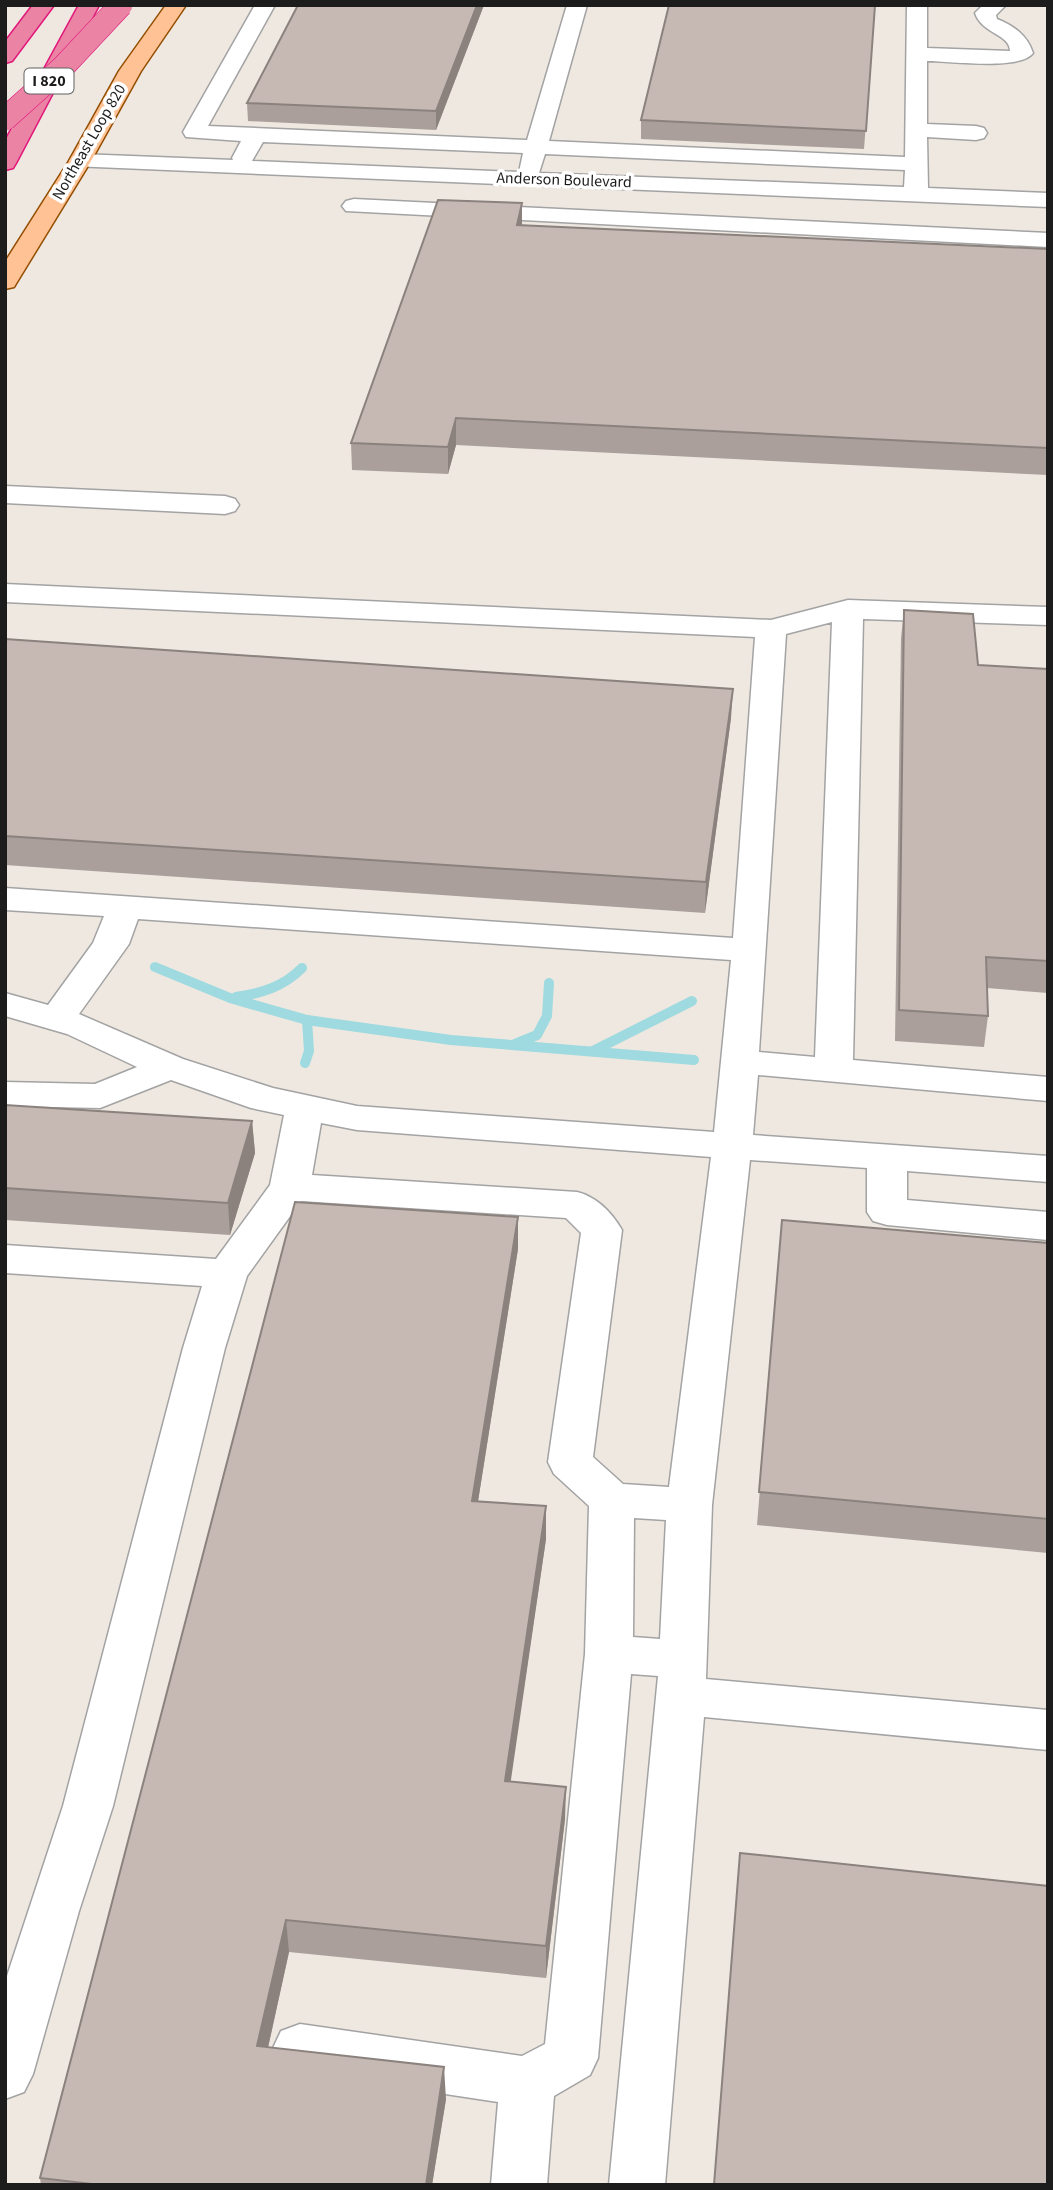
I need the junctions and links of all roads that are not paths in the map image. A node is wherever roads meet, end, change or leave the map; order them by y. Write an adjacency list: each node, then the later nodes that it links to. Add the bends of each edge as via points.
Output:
1 (44, 5): 11 (highway)
2 (89, 5): 19 (highway, I 820)
3 (121, 5): 13 (highway, bridge, via 63,67)
4 (153, 5): 12 (main road)
5 (176, 5): 12 (main road, Northeast Loop 820)
6 (265, 5): 16 (street, via 194,132)
7 (578, 5): 17 (street)
8 (917, 5): 10 (street)
9 (996, 5): 10 (street, via 985,13 988,22 1021,43 1023,53 1012,57)
10 (917, 54): 14 (street)
11 (5, 57)
12 (130, 71): 18 (main road, Northeast Loop 820)
13 (5, 119)
14 (917, 130): 15 (street); 20 (street)
15 (976, 133)
16 (256, 135): 17 (street); 21 (street)
17 (536, 148): 20 (street); 22 (street)
18 (80, 161): 21 (street, Anderson Boulevard); 29 (main road, Northeast Loop 820)
19 (5, 163)
20 (916, 164): 24 (street)
21 (239, 166): 22 (street, Anderson Boulevard)
22 (526, 178): 23 (street, Anderson Boulevard)
23 (554, 180): 24 (street, Anderson Boulevard); 27 (street)
24 (916, 195): 25 (street, Anderson Boulevard)
25 (1048, 200)
26 (354, 206): 27 (street)
27 (545, 215): 28 (street)
28 (1048, 240)
29 (5, 282)
30 (5, 494): 31 (street)
31 (225, 505)
32 (5, 593): 35 (street)
33 (848, 609): 34 (street); 35 (street); 43 (street)
34 (1048, 616)
35 (771, 629): 38 (street)
36 (5, 898): 37 (street)
37 (125, 907): 38 (street); 40 (street, via 111,944)
38 (750, 950): 41 (street)
39 (5, 1004): 40 (street)
40 (57, 1018): 42 (street)
41 (740, 1062): 43 (street); 47 (street)
42 (170, 1067): 45 (street, via 100,1096); 46 (street, via 265,1099)
43 (834, 1070): 44 (street)
44 (1048, 1089)
45 (5, 1094)
46 (306, 1107): 47 (street, via 357,1118); 50 (street)
47 (732, 1146): 48 (street); 55 (street)
48 (887, 1157): 49 (street); 51 (street, via 887,1212)
49 (1048, 1169)
50 (290, 1186): 53 (street); 54 (street, via 577,1205 602,1230 570,1462)
51 (1048, 1226)
52 (5, 1258): 53 (street)
53 (227, 1274): 59 (street, via 88,1806)
54 (612, 1500): 55 (street); 56 (street)
55 (689, 1505): 57 (street)
56 (608, 1654): 57 (street); 61 (street, via 571,2058)
57 (682, 1678): 58 (street); 63 (street)
58 (1048, 1730)
59 (9, 2046)
60 (300, 2048): 61 (street)
61 (527, 2082): 62 (street)
62 (519, 2185)
63 (637, 2185)

